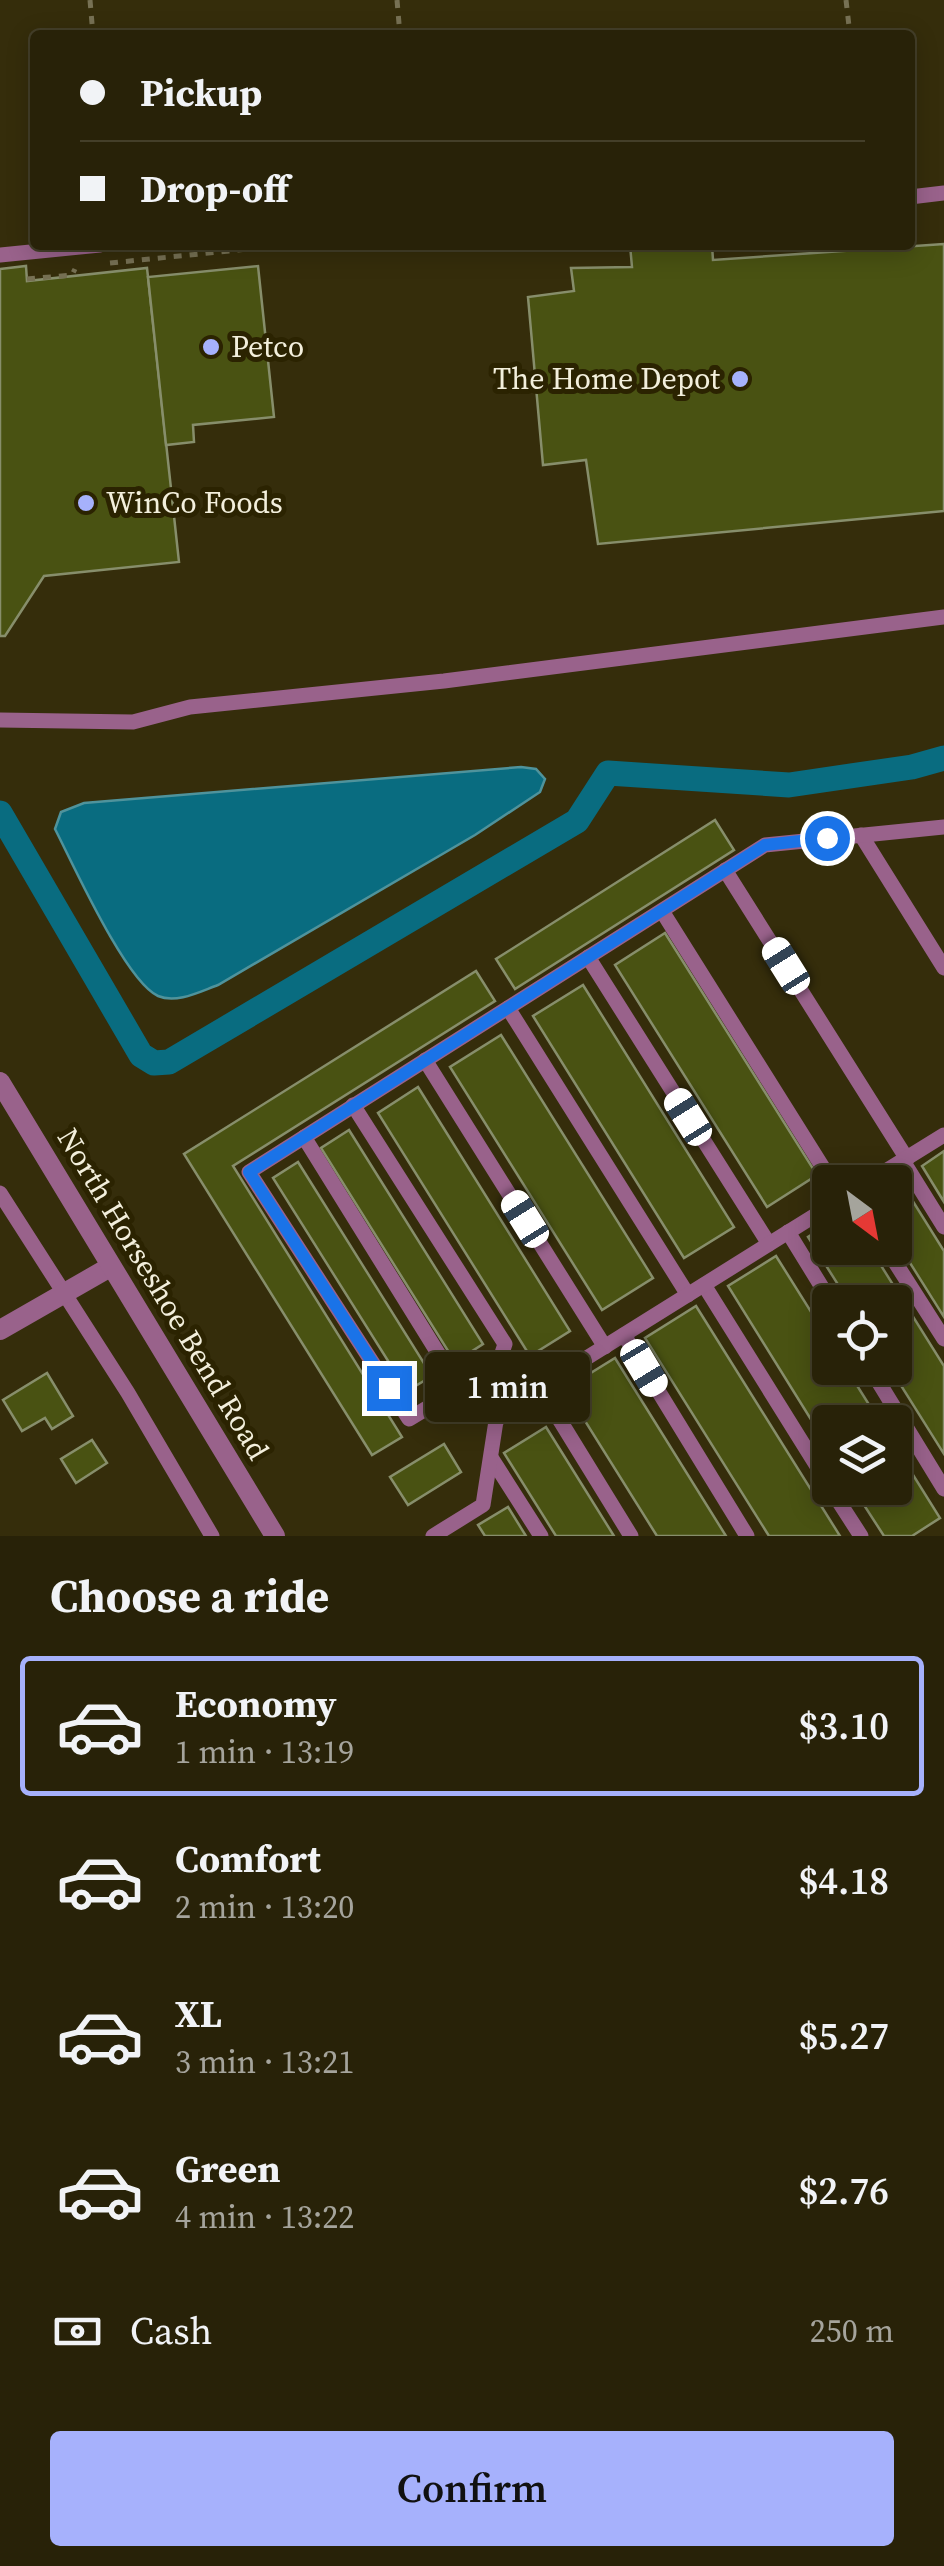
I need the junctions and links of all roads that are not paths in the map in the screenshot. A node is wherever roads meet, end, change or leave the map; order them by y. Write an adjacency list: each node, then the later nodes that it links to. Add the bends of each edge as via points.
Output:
1 (944, 193): 2 (lane)
2 (915, 196)
3 (50, 250): 4 (lane)
4 (0, 255)
5 (944, 618): 6 (lane, via 190,707 133,722)
6 (0, 720)
7 (944, 828): 8 (lane)
8 (861, 835): 9 (lane, via 765,845); 12 (lane)
9 (725, 870): 10 (lane); 19 (lane)
10 (662, 910): 11 (lane); 20 (lane)
11 (588, 957): 13 (lane); 26 (lane)
12 (944, 968)
13 (508, 1008): 14 (lane); 32 (lane)
14 (425, 1060): 16 (lane); 36 (lane)
15 (0, 1082): 28 (street, North Horseshoe Bend Road)
16 (353, 1105): 18 (lane); 37 (lane, via 504,1344)
17 (944, 1135): 19 (lane)
18 (304, 1137): 39 (lane); 39 (lane, via 249,1172 409,1419)
19 (904, 1160): 21 (lane); 24 (lane)
20 (821, 1165)
21 (896, 1165)
22 (0, 1192): 31 (lane)
23 (812, 1217): 25 (lane)
24 (944, 1227)
25 (788, 1232): 26 (lane); 30 (lane)
26 (768, 1244): 29 (lane)
27 (897, 1265): 35 (lane)
28 (110, 1267): 31 (street); 47 (street, North Horseshoe Bend Road)
29 (704, 1285): 32 (lane); 41 (lane)
30 (821, 1285)
31 (62, 1294): 33 (street); 46 (lane)
32 (688, 1295): 34 (lane)
33 (0, 1330)
34 (624, 1335): 36 (lane); 52 (lane)
35 (944, 1339)
36 (605, 1347): 40 (lane)
37 (498, 1365): 39 (lane); 40 (lane)
38 (880, 1385): 43 (lane)
39 (459, 1387)
40 (534, 1391): 42 (lane, via 496,1421); 51 (lane)
41 (812, 1458)
42 (492, 1459): 45 (lane, via 483,1505); 50 (lane)
43 (944, 1489)
44 (841, 1505): 53 (lane)
45 (460, 1520): 48 (lane); 49 (lane)
46 (212, 1536)
47 (275, 1536)
48 (433, 1536)
49 (470, 1536)
50 (542, 1536)
51 (631, 1536)
52 (747, 1536)
53 (860, 1536)

